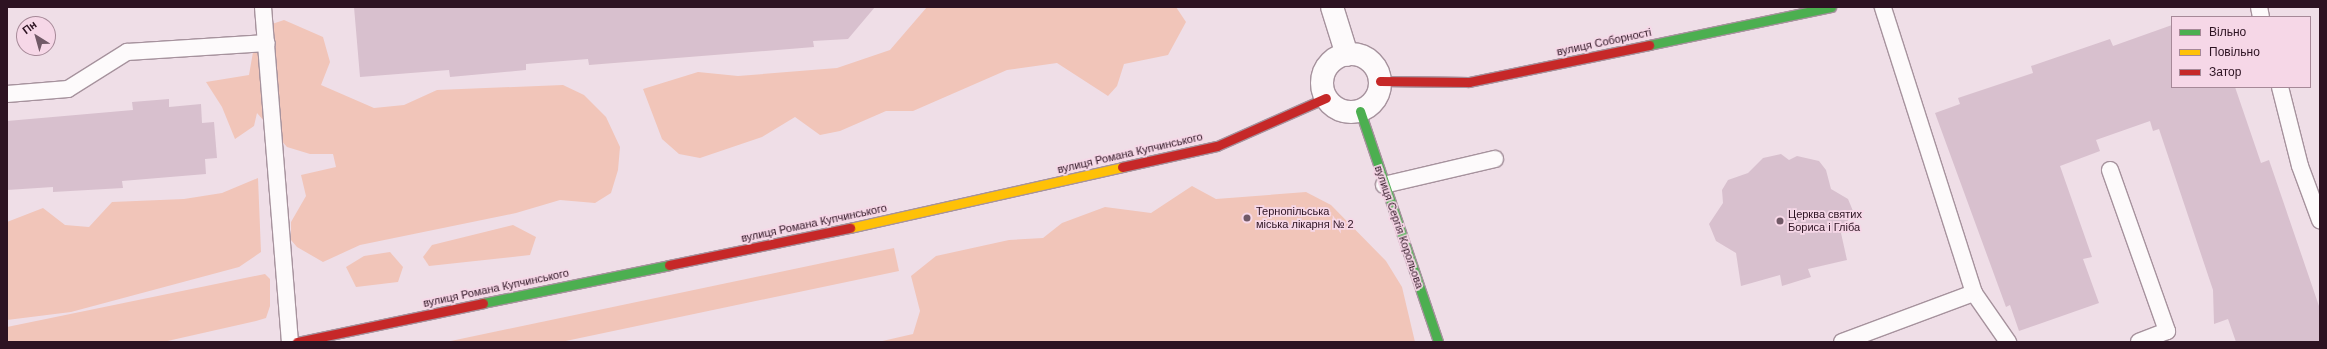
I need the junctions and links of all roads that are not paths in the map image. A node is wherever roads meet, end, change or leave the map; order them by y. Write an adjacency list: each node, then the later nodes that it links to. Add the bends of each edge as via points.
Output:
1 (264, 7): 5 (lane)
2 (1332, 7): 6 (street)
3 (1831, 7): 7 (street, вулиця Соборності, via 1469,82)
4 (1883, 7): 16 (lane)
5 (267, 43): 9 (lane, via 127,52 68,89); 17 (lane)
6 (1347, 55): 7 (street, via 1356,55 1372,63); 10 (street, via 1334,60 1325,71 1322,80)
7 (1380, 81): 11 (street, via 1375,100)
8 (2280, 88): 15 (lane, via 2300,166)
9 (7, 94)
10 (1326, 98): 11 (street, via 1341,110); 18 (street, вулиця Романа Купчинського, via 1217,146 891,219)
11 (1360, 111): 14 (street, вулиця Сергія Корольова)
12 (1495, 158): 14 (lane)
13 (2110, 170): 22 (lane, via 2168,332)
14 (1384, 185): 19 (street, вулиця Сергія Корольова)
15 (2320, 220)
16 (1974, 293): 20 (lane); 21 (lane)
17 (290, 342)
18 (297, 342)
19 (1438, 342)
20 (1842, 342)
21 (2008, 342)
22 (2139, 342)

